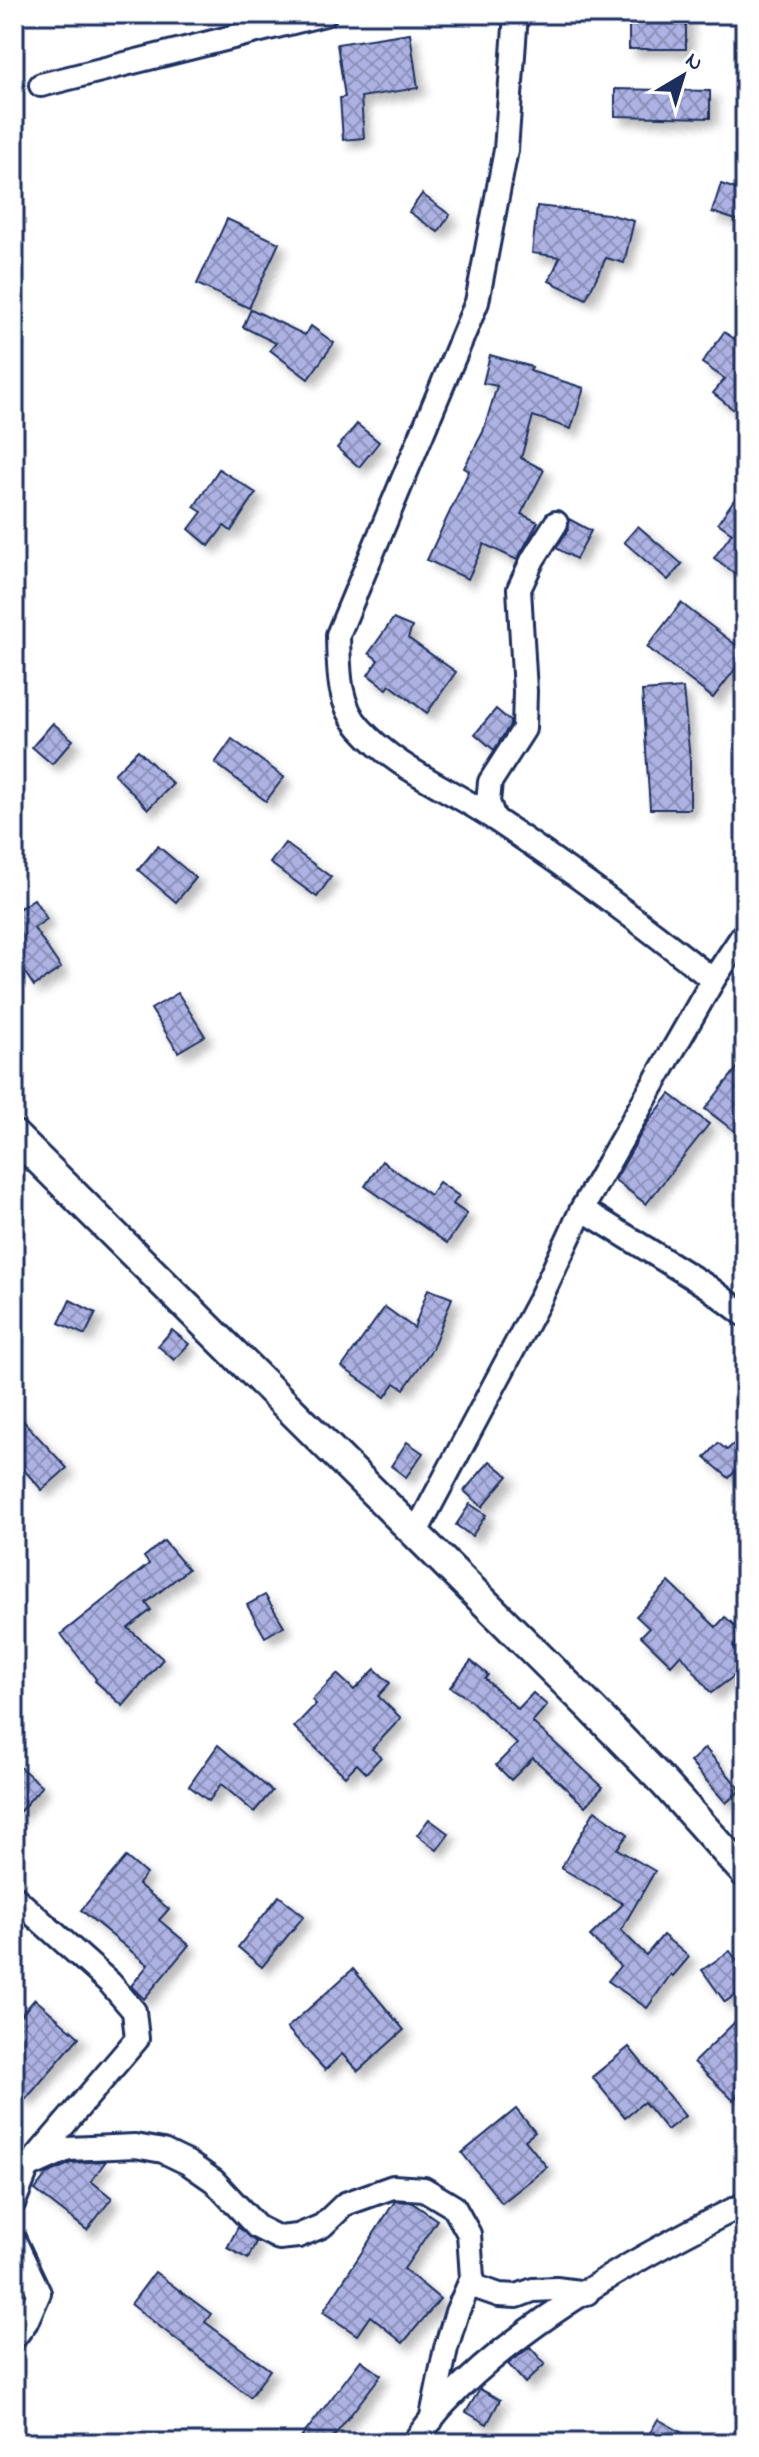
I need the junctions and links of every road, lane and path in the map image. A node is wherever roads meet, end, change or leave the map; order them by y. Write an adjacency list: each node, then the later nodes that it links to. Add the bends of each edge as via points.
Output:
1 (325, 14): 3 (street)
2 (516, 14): 5 (street, via 506,150 477,302 338,635 339,688 358,726 398,762)
3 (41, 85)
4 (556, 523): 5 (street, via 519,589 524,729 490,782 488,802)
5 (494, 818): 7 (street)
6 (745, 932): 7 (street)
7 (713, 980): 9 (street)
8 (14, 1135): 11 (street)
9 (582, 1209): 10 (street); 11 (street)
10 (745, 1315)
11 (415, 1534): 12 (street, via 623,1741)
12 (745, 1873)
13 (14, 1897): 14 (street, via 126,2001 134,2011 137,2039)
14 (28, 2167): 15 (street); 18 (street, via 68,2149 135,2146 163,2151 214,2181 257,2227 279,2238 322,2226 345,2204 369,2195 393,2187 424,2189 454,2207 469,2234)
15 (14, 2202)
16 (745, 2204): 19 (street)
17 (14, 2240): 20 (street, via 39,2293)
18 (472, 2278): 19 (street, via 476,2287 499,2295 556,2289); 21 (street, via 446,2348)
19 (587, 2293): 21 (street, via 524,2335)
20 (14, 2338)
21 (431, 2421): 22 (street)
22 (413, 2443)

